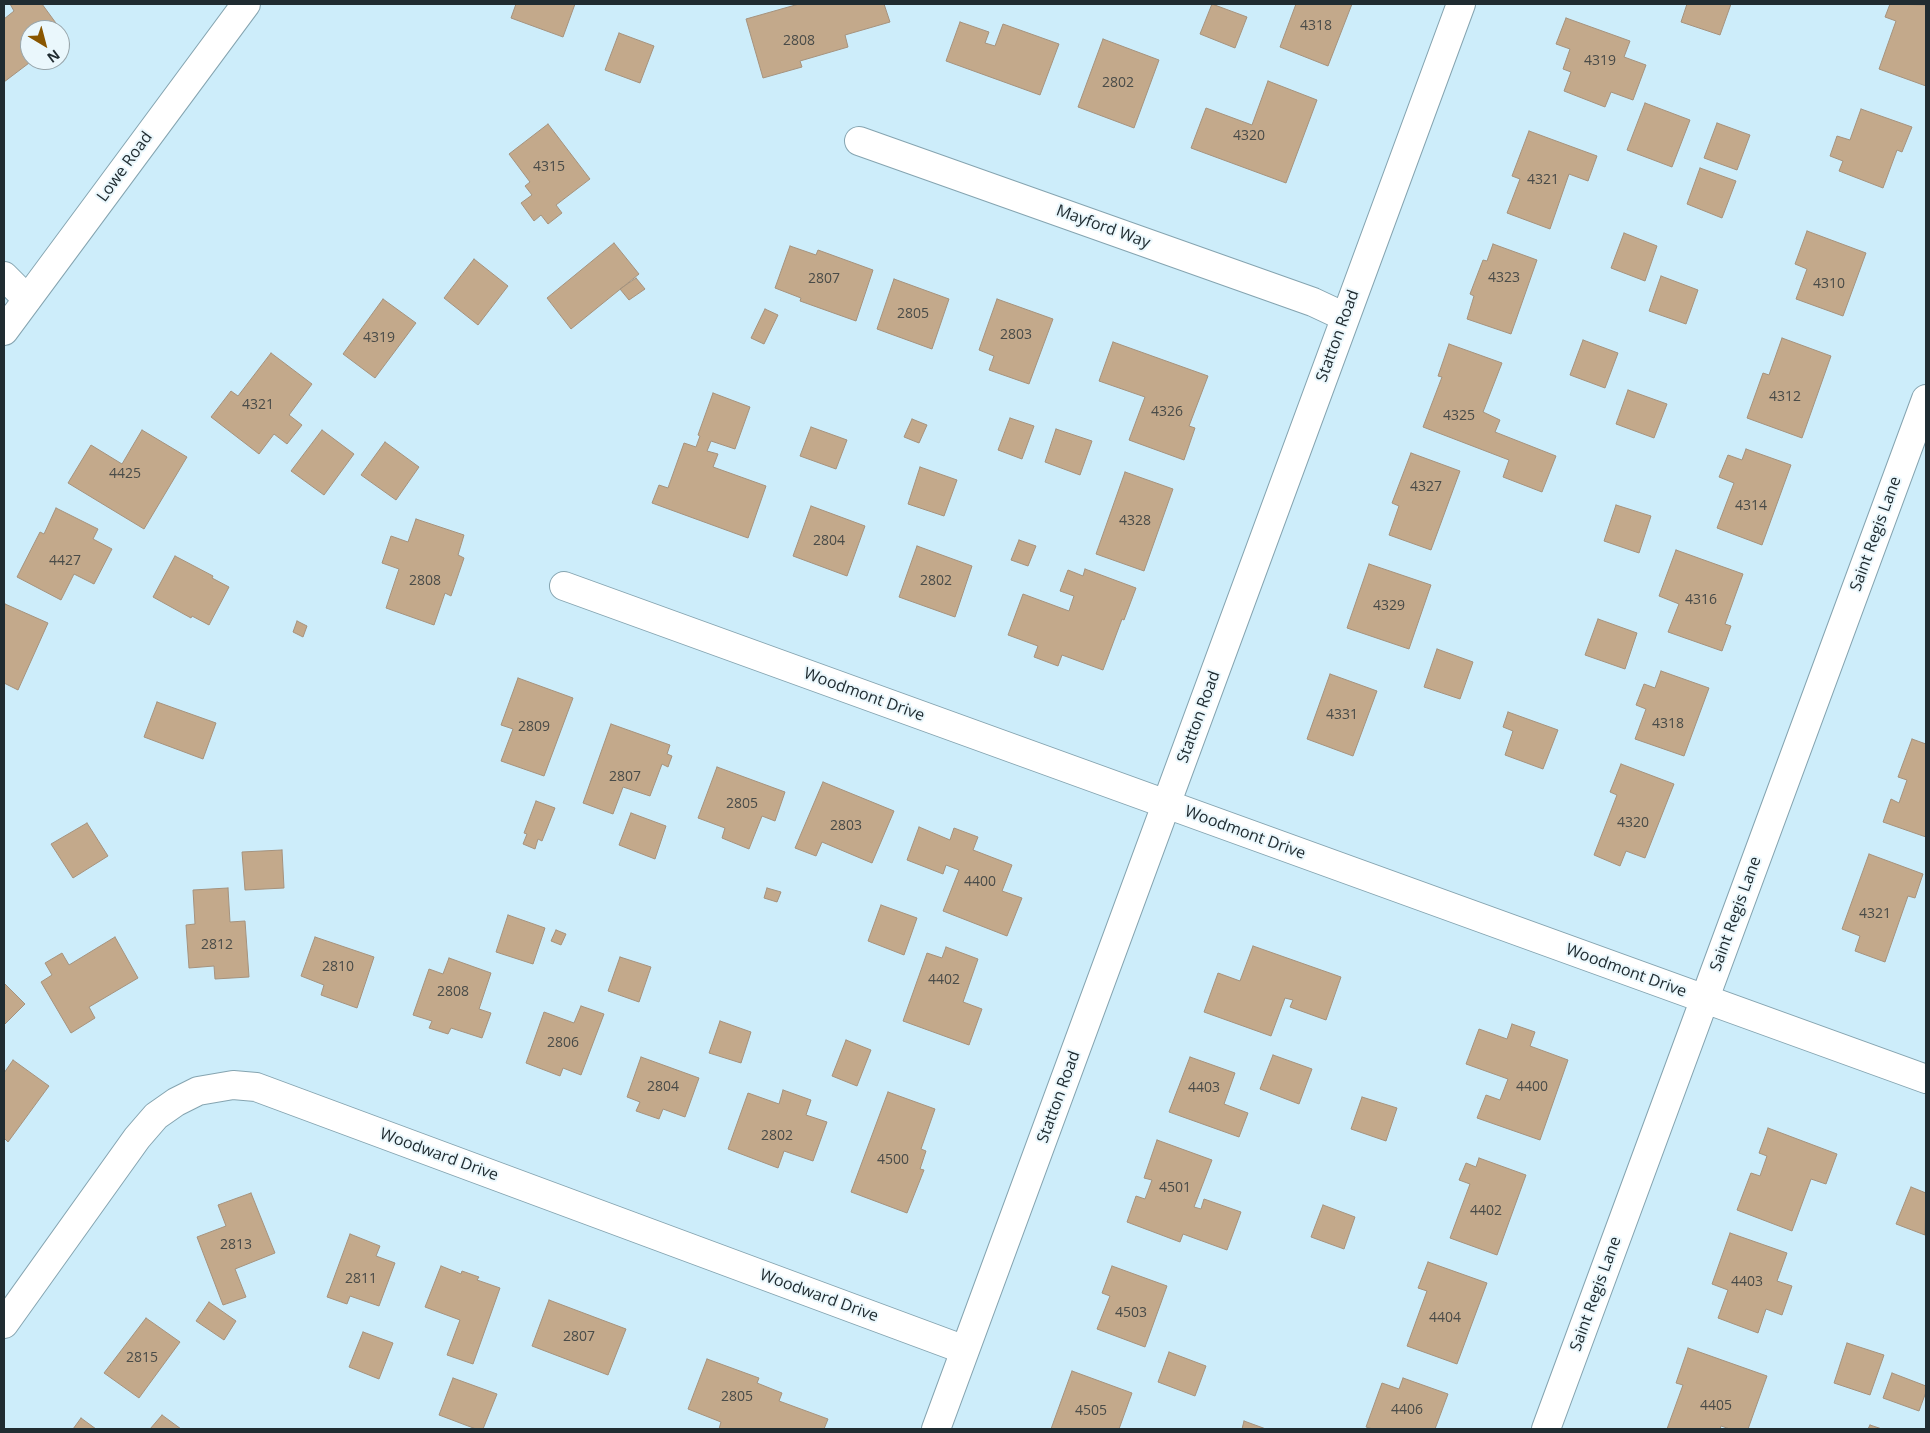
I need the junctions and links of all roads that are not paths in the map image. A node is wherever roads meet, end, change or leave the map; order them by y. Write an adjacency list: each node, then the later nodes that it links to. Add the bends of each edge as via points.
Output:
1 (246, 4): 5 (street, Lowe Road)
2 (1461, 4): 6 (street, Statton Road)
3 (859, 141): 6 (street, Mayford Way, via 1304,299)
4 (4, 276): 5 (street)
5 (27, 299): 7 (street, Lowe Road)
6 (1345, 317): 10 (street, Statton Road)
7 (4, 331)
8 (1926, 399): 11 (street, Saint Regis Lane)
9 (564, 586): 10 (street, Woodmont Drive)
10 (1167, 804): 11 (street, Woodmont Drive); 14 (street, Statton Road)
11 (1704, 1000): 12 (street, Woodmont Drive); 16 (street, Saint Regis Lane)
12 (1926, 1079)
13 (4, 1324): 14 (street, Woodward Drive, via 156,1116 198,1091 233,1085 256,1087)
14 (965, 1350): 15 (street, Statton Road)
15 (936, 1429)
16 (1546, 1429)

